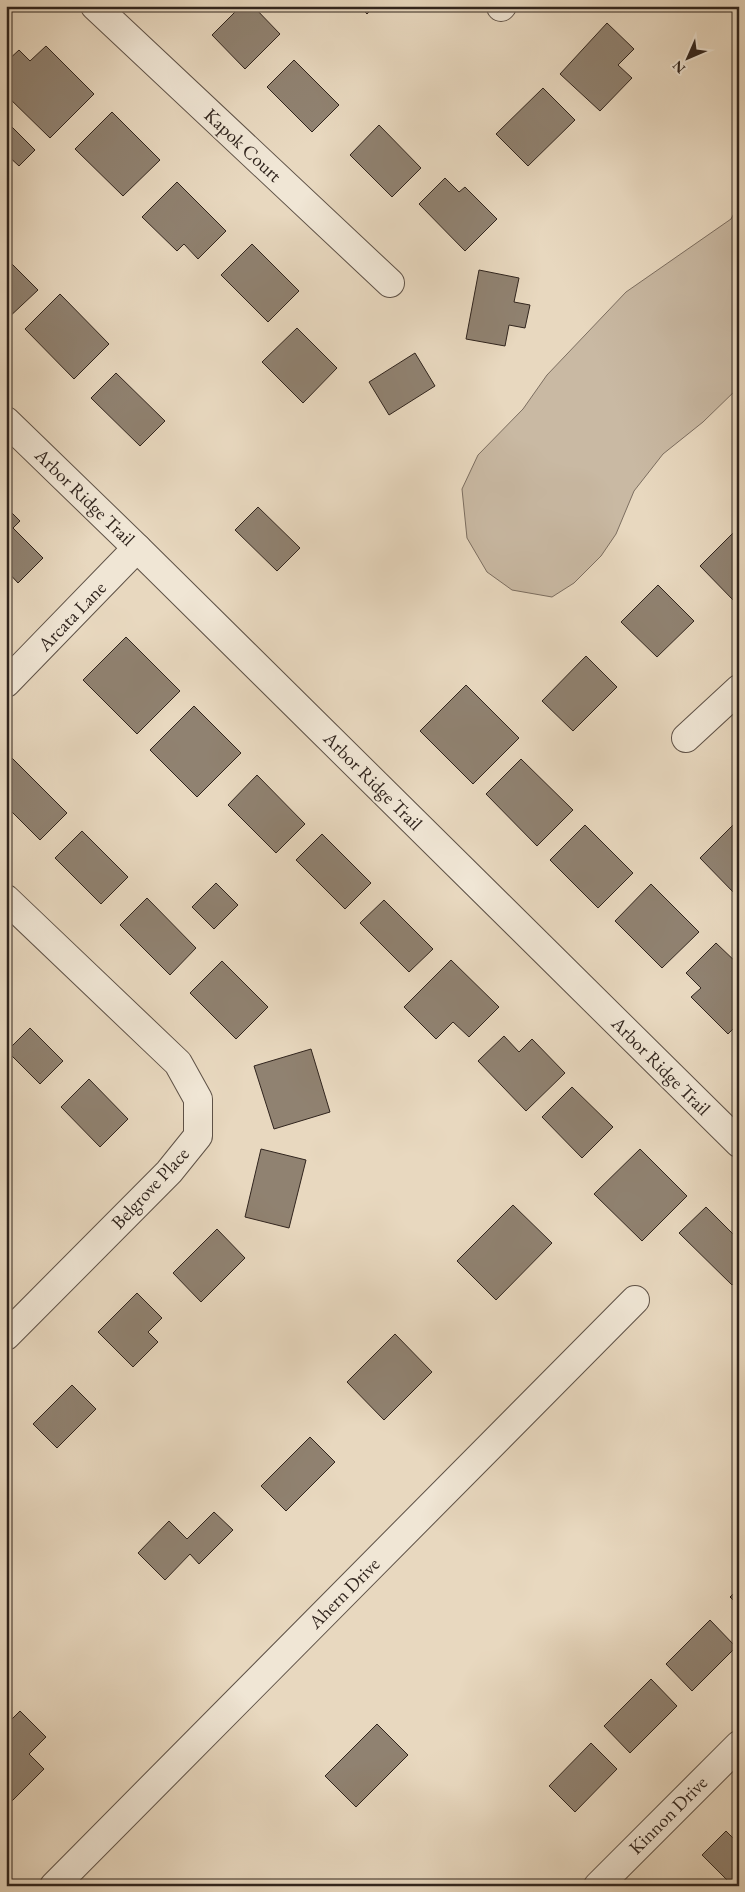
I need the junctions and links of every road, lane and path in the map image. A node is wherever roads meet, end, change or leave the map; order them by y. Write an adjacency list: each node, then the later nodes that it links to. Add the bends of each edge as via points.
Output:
1 (95, 6): 2 (street, Kapok Court)
2 (390, 283)
3 (6, 421): 4 (street, Arbor Ridge Trail)
4 (138, 548): 5 (street, Arcata Lane); 9 (street, Arbor Ridge Trail)
5 (6, 683)
6 (739, 689): 7 (street)
7 (686, 738)
8 (6, 899): 11 (street, Belgrove Place, via 178,1063 198,1099 198,1136 169,1172)
9 (739, 1143)
10 (635, 1300): 13 (street, Ahern Drive)
11 (6, 1336)
12 (739, 1745): 14 (street, Kinnon Drive)
13 (54, 1886)
14 (598, 1886)

